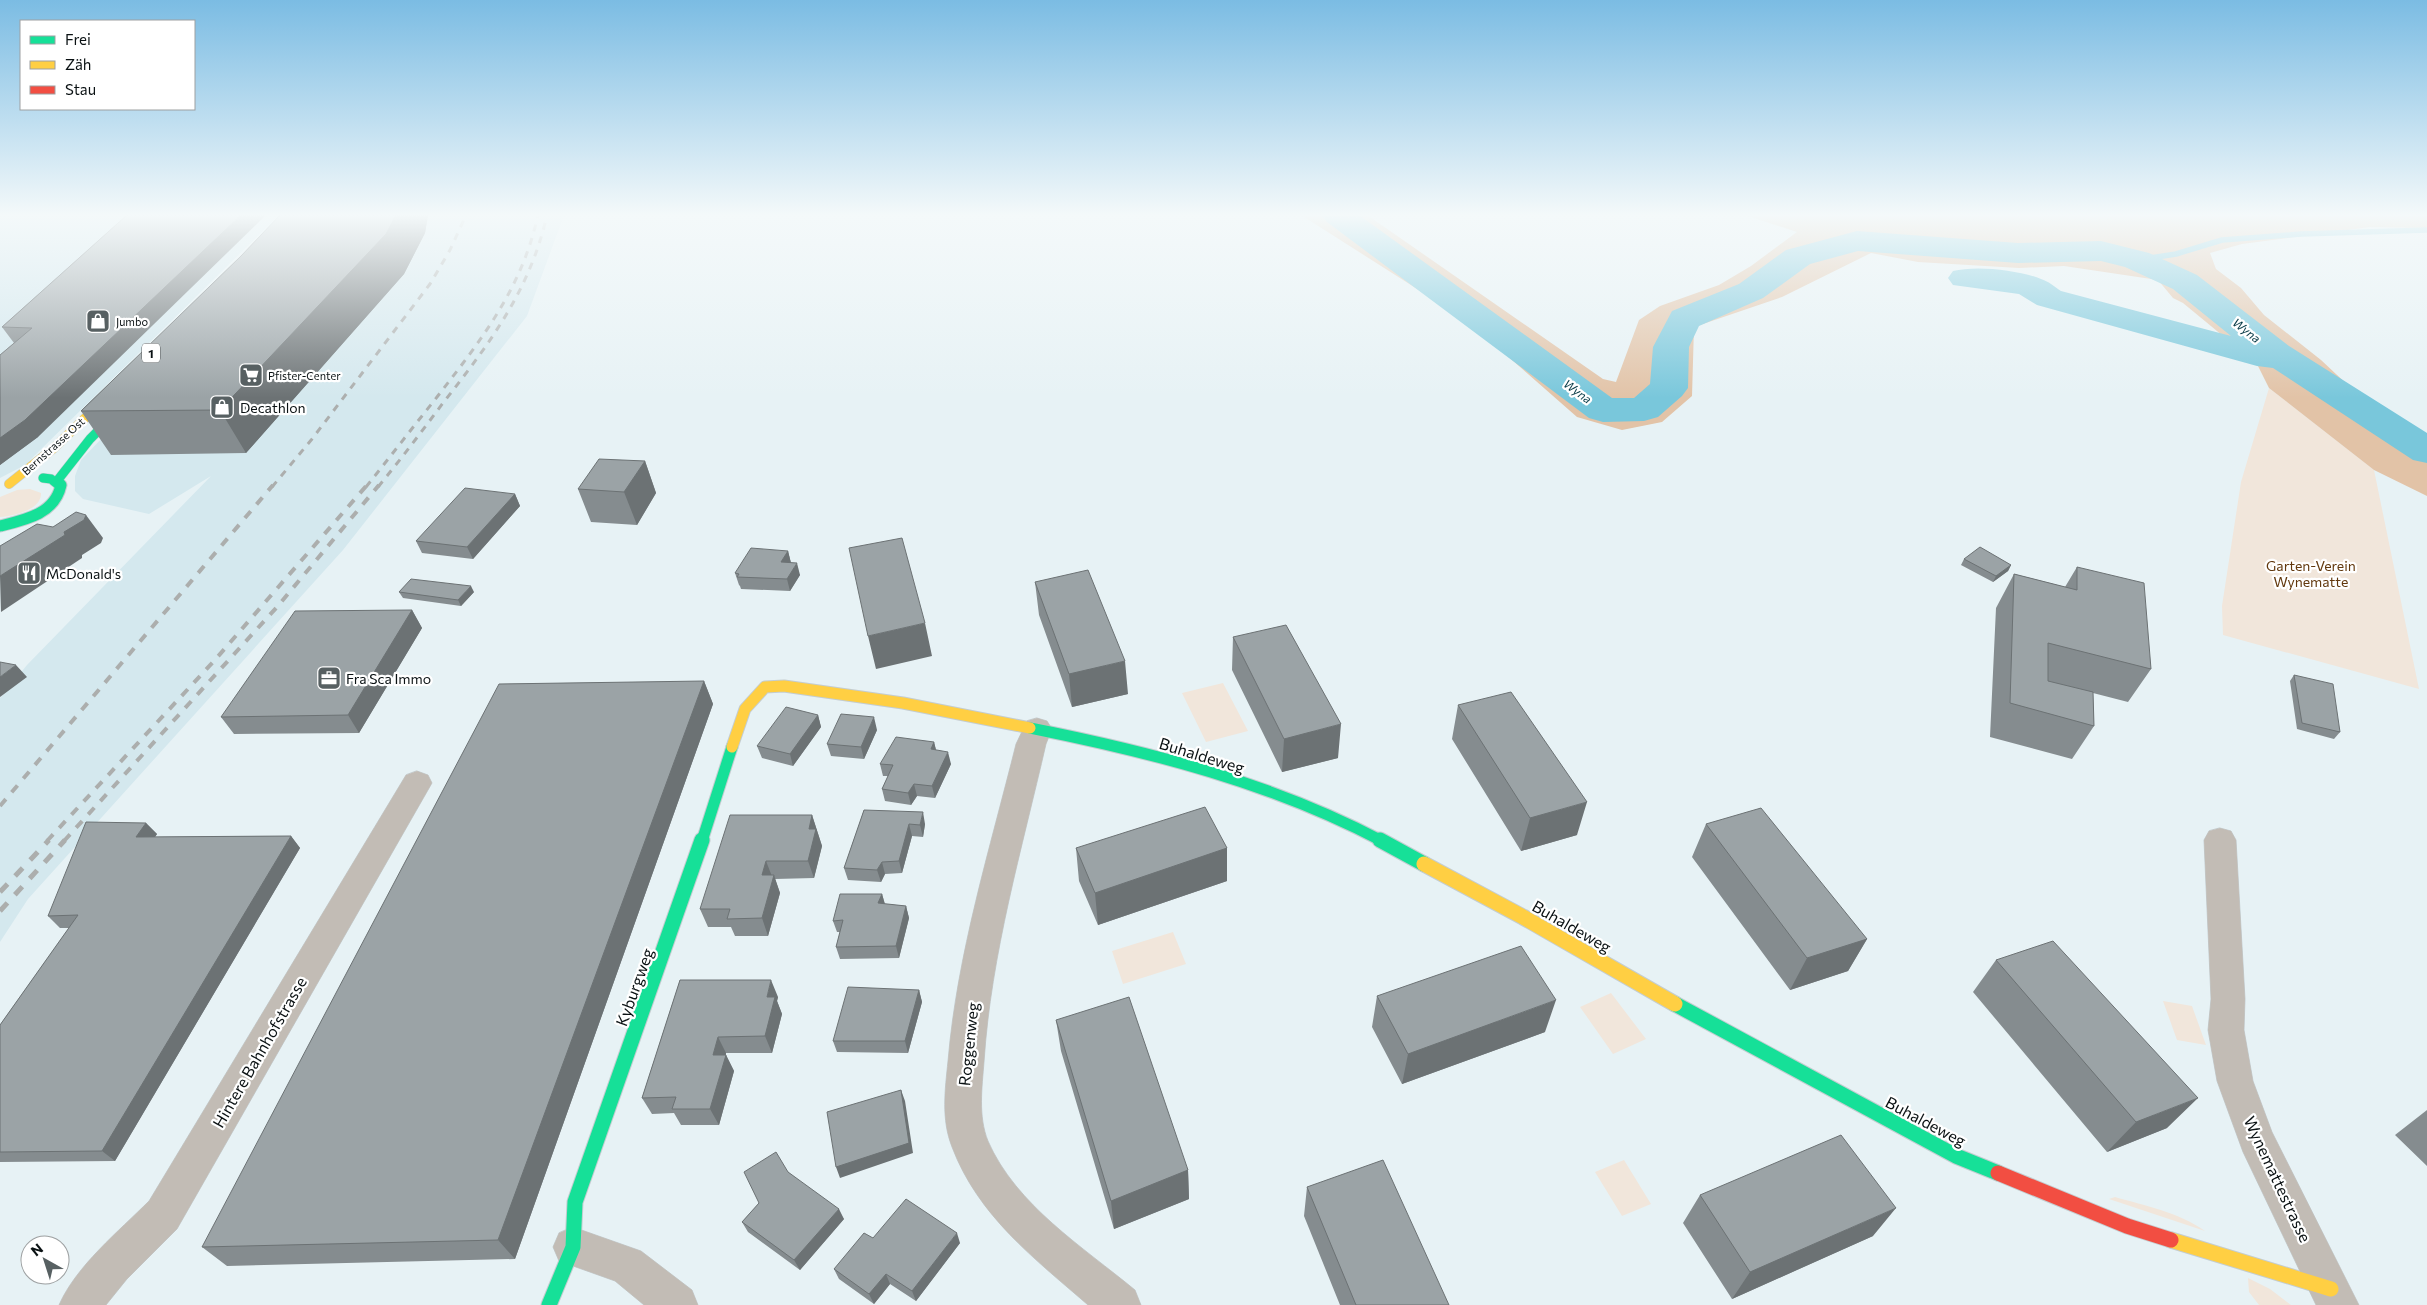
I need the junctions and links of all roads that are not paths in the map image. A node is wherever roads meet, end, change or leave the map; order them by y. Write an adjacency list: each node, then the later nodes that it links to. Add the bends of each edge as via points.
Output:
1 (117, 387): 4 (street, Bernstrasse Ost, via 54,448)
2 (117, 411): 3 (street, Bernstrasse Ost, via 90,439)
3 (57, 482): 4 (street, via 37,478); 5 (street, via 62,490 55,502 38,514)
4 (4, 485)
5 (16, 522): 6 (street); 7 (street)
6 (0, 526)
7 (0, 530)
8 (765, 687): 9 (street, Buhaldeweg, via 784,686 903,703); 12 (street, Kyburgweg, via 745,709 696,859 575,1202)
9 (1037, 729): 13 (street, Buhaldeweg, via 1183,764 1280,797 1356,828 1956,1156 2127,1226); 17 (street, Roggenweg, via 984,940 969,1020 962,1107 970,1146 996,1191 1028,1226)
10 (417, 783): 14 (street, Hintere Bahnhofstrasse, via 163,1215 113,1265)
11 (2220, 840): 13 (street, Wynemattestrasse, via 2228,999 2226,1030 2234,1081 2256,1139)
12 (573, 1247): 15 (street, Kyburgweg); 16 (street, via 627,1265)
13 (2335, 1297)
14 (80, 1305)
15 (549, 1305)
16 (677, 1305)
17 (1120, 1305)

